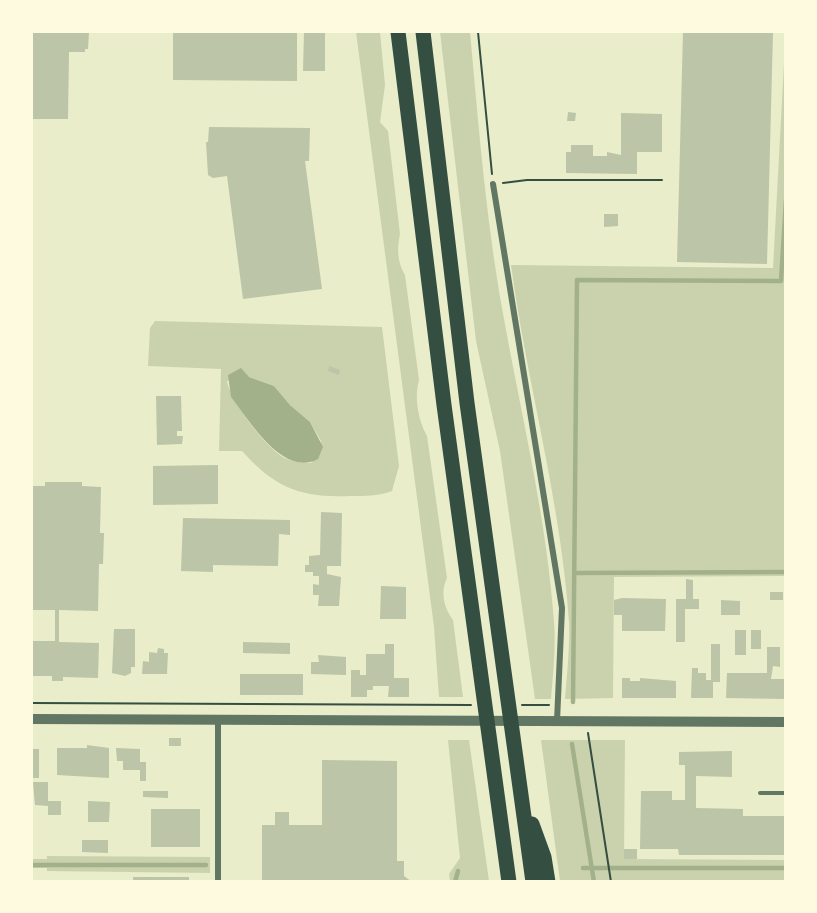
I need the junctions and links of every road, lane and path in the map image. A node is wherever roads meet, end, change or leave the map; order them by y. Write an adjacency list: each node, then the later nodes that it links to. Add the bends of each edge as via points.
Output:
1 (398, 32): 20 (highway)
2 (423, 32): 17 (highway, via 467,403)
3 (478, 32): 5 (path)
4 (662, 180): 5 (path, via 527,180)
5 (493, 184): 9 (street, via 562,608)
6 (32, 703): 7 (path)
7 (479, 705)
8 (513, 705): 9 (path)
9 (558, 705): 12 (street)
10 (32, 719): 11 (street)
11 (218, 719): 12 (street); 19 (street)
12 (557, 721): 13 (street)
13 (586, 721): 14 (street); 18 (path)
14 (786, 722)
15 (760, 793): 16 (lane)
16 (786, 793)
17 (521, 794): 21 (highway); 22 (highway, via 544,857)
18 (610, 880)
19 (218, 882)
20 (509, 882)
21 (533, 882)
22 (548, 882)

